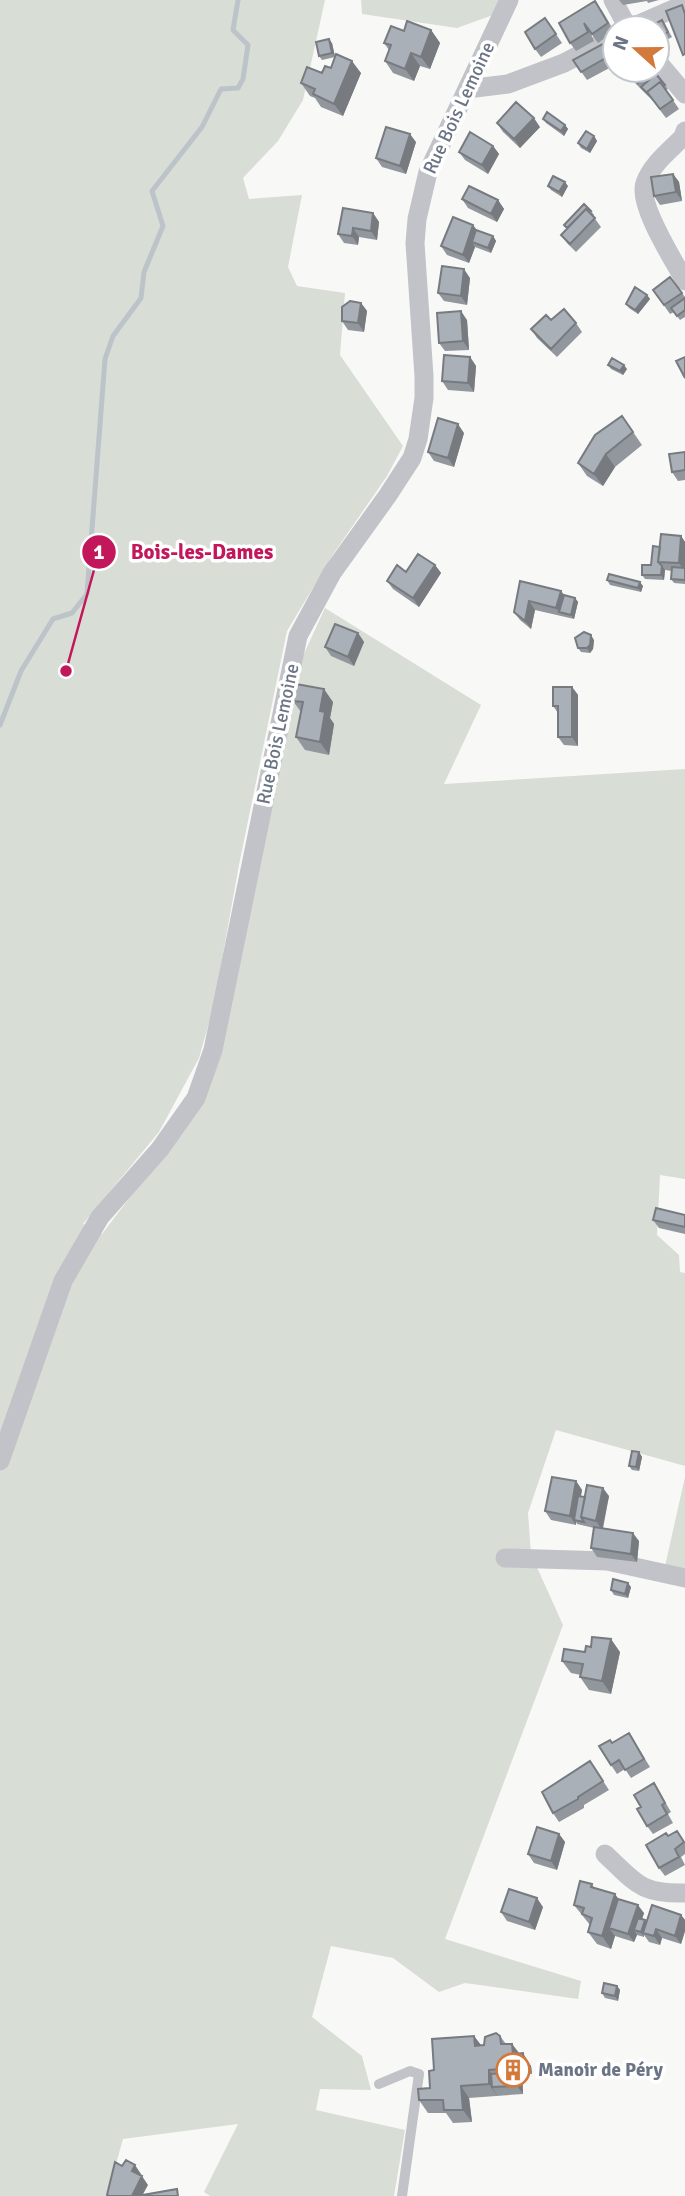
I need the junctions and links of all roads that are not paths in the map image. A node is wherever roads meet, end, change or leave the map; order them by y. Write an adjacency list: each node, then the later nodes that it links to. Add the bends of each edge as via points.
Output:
1 (509, 0): 6 (street, Rue Bois Lemoine)
2 (685, 4): 3 (street)
3 (662, 14)
4 (601, 43): 6 (street, via 508,84)
5 (671, 78): 7 (street)
6 (467, 89): 10 (street, Rue Bois Lemoine, via 428,172 417,219 415,268 424,398 418,439 388,495 332,572 298,636 213,1050 196,1098 160,1149 100,1217 63,1281)
7 (685, 94)
8 (685, 131): 9 (street, via 643,185 648,212)
9 (685, 281)
10 (0, 1461)
11 (505, 1558): 12 (street, via 607,1561)
12 (685, 1578)
13 (604, 1854): 14 (street, via 649,1891)
14 (685, 1893)
15 (379, 2084): 16 (lane, via 410,2071 419,2074)
16 (402, 2196)

